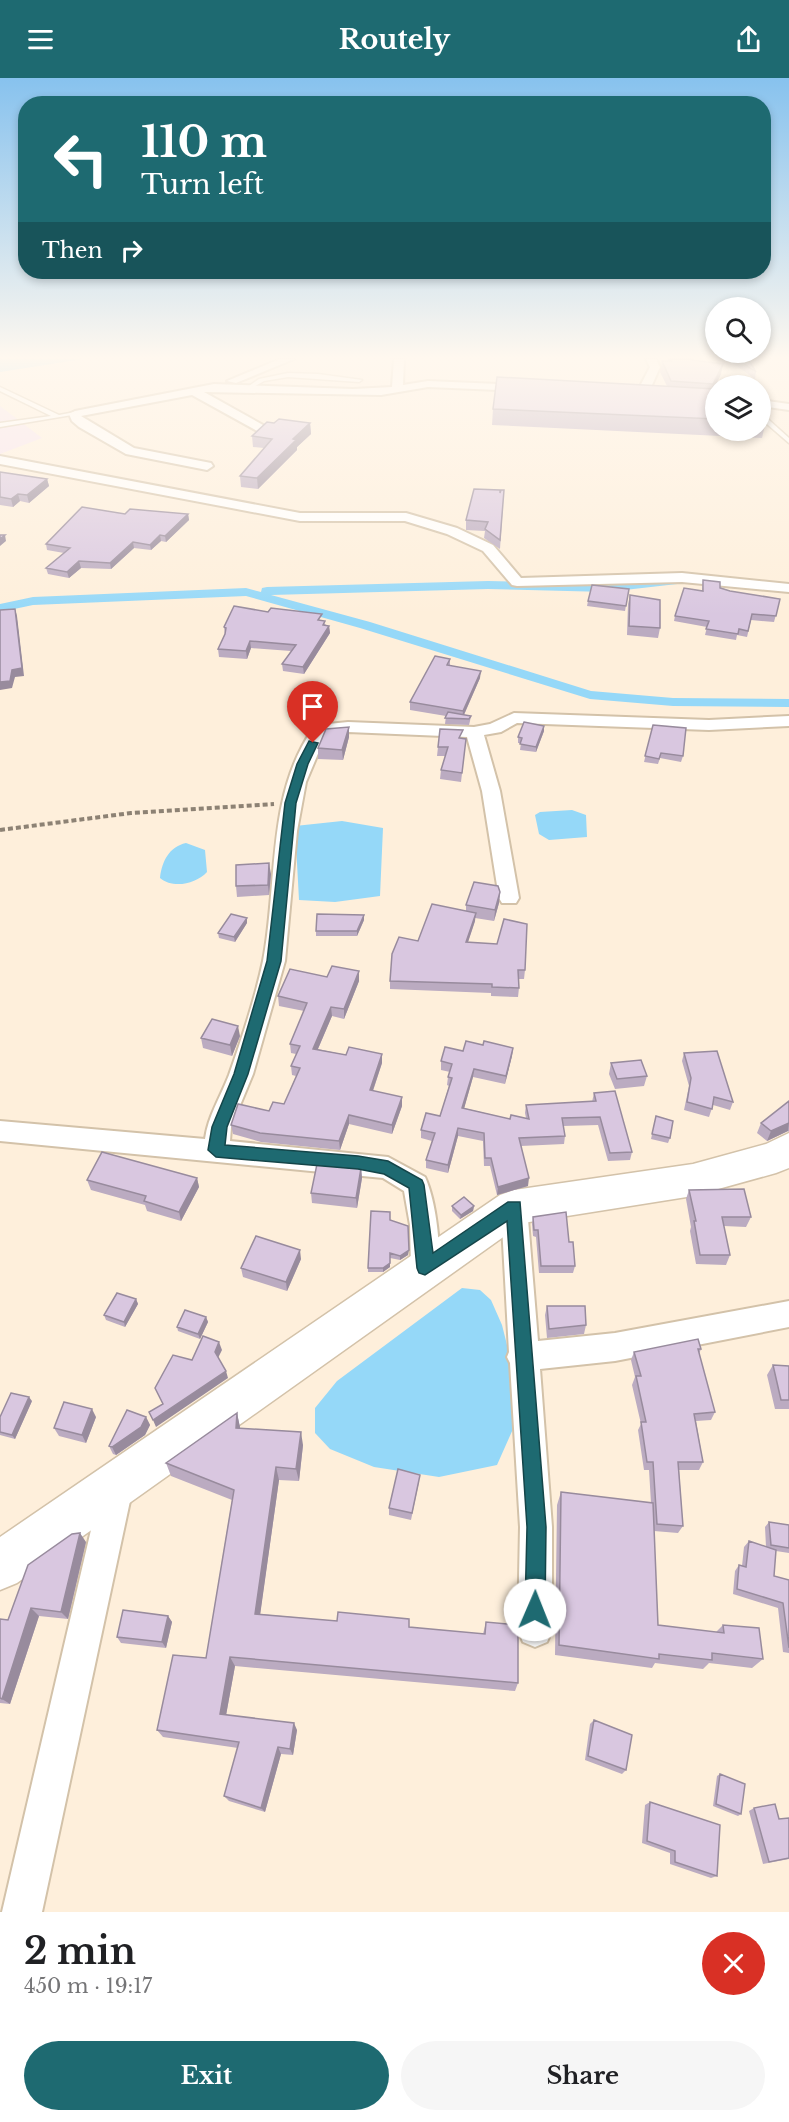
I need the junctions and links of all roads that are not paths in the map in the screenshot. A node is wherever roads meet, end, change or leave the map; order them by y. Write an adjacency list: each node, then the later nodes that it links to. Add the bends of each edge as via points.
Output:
1 (119, 445): 3 (street, via 130,451)
2 (0, 460): 4 (street, via 300,517 406,518 452,531 488,548 517,582 708,578)
3 (207, 466)
4 (789, 588)
5 (789, 721): 6 (street, via 708,725 514,718 495,728)
6 (474, 732): 7 (street, via 491,790); 10 (street, via 348,727 318,734 303,764 291,803 274,961 241,1074 219,1127)
7 (509, 898)
8 (0, 1131): 10 (street)
9 (789, 1149): 11 (main road, via 776,1157 693,1180)
10 (216, 1150): 12 (street, via 388,1168 416,1185)
11 (514, 1207): 12 (main road); 14 (street)
12 (425, 1268): 15 (main road)
13 (789, 1314): 14 (street, via 615,1347)
14 (522, 1358): 17 (street, via 536,1527)
15 (118, 1482): 16 (main road); 18 (street)
16 (0, 1566)
17 (535, 1630)
18 (22, 1912)

